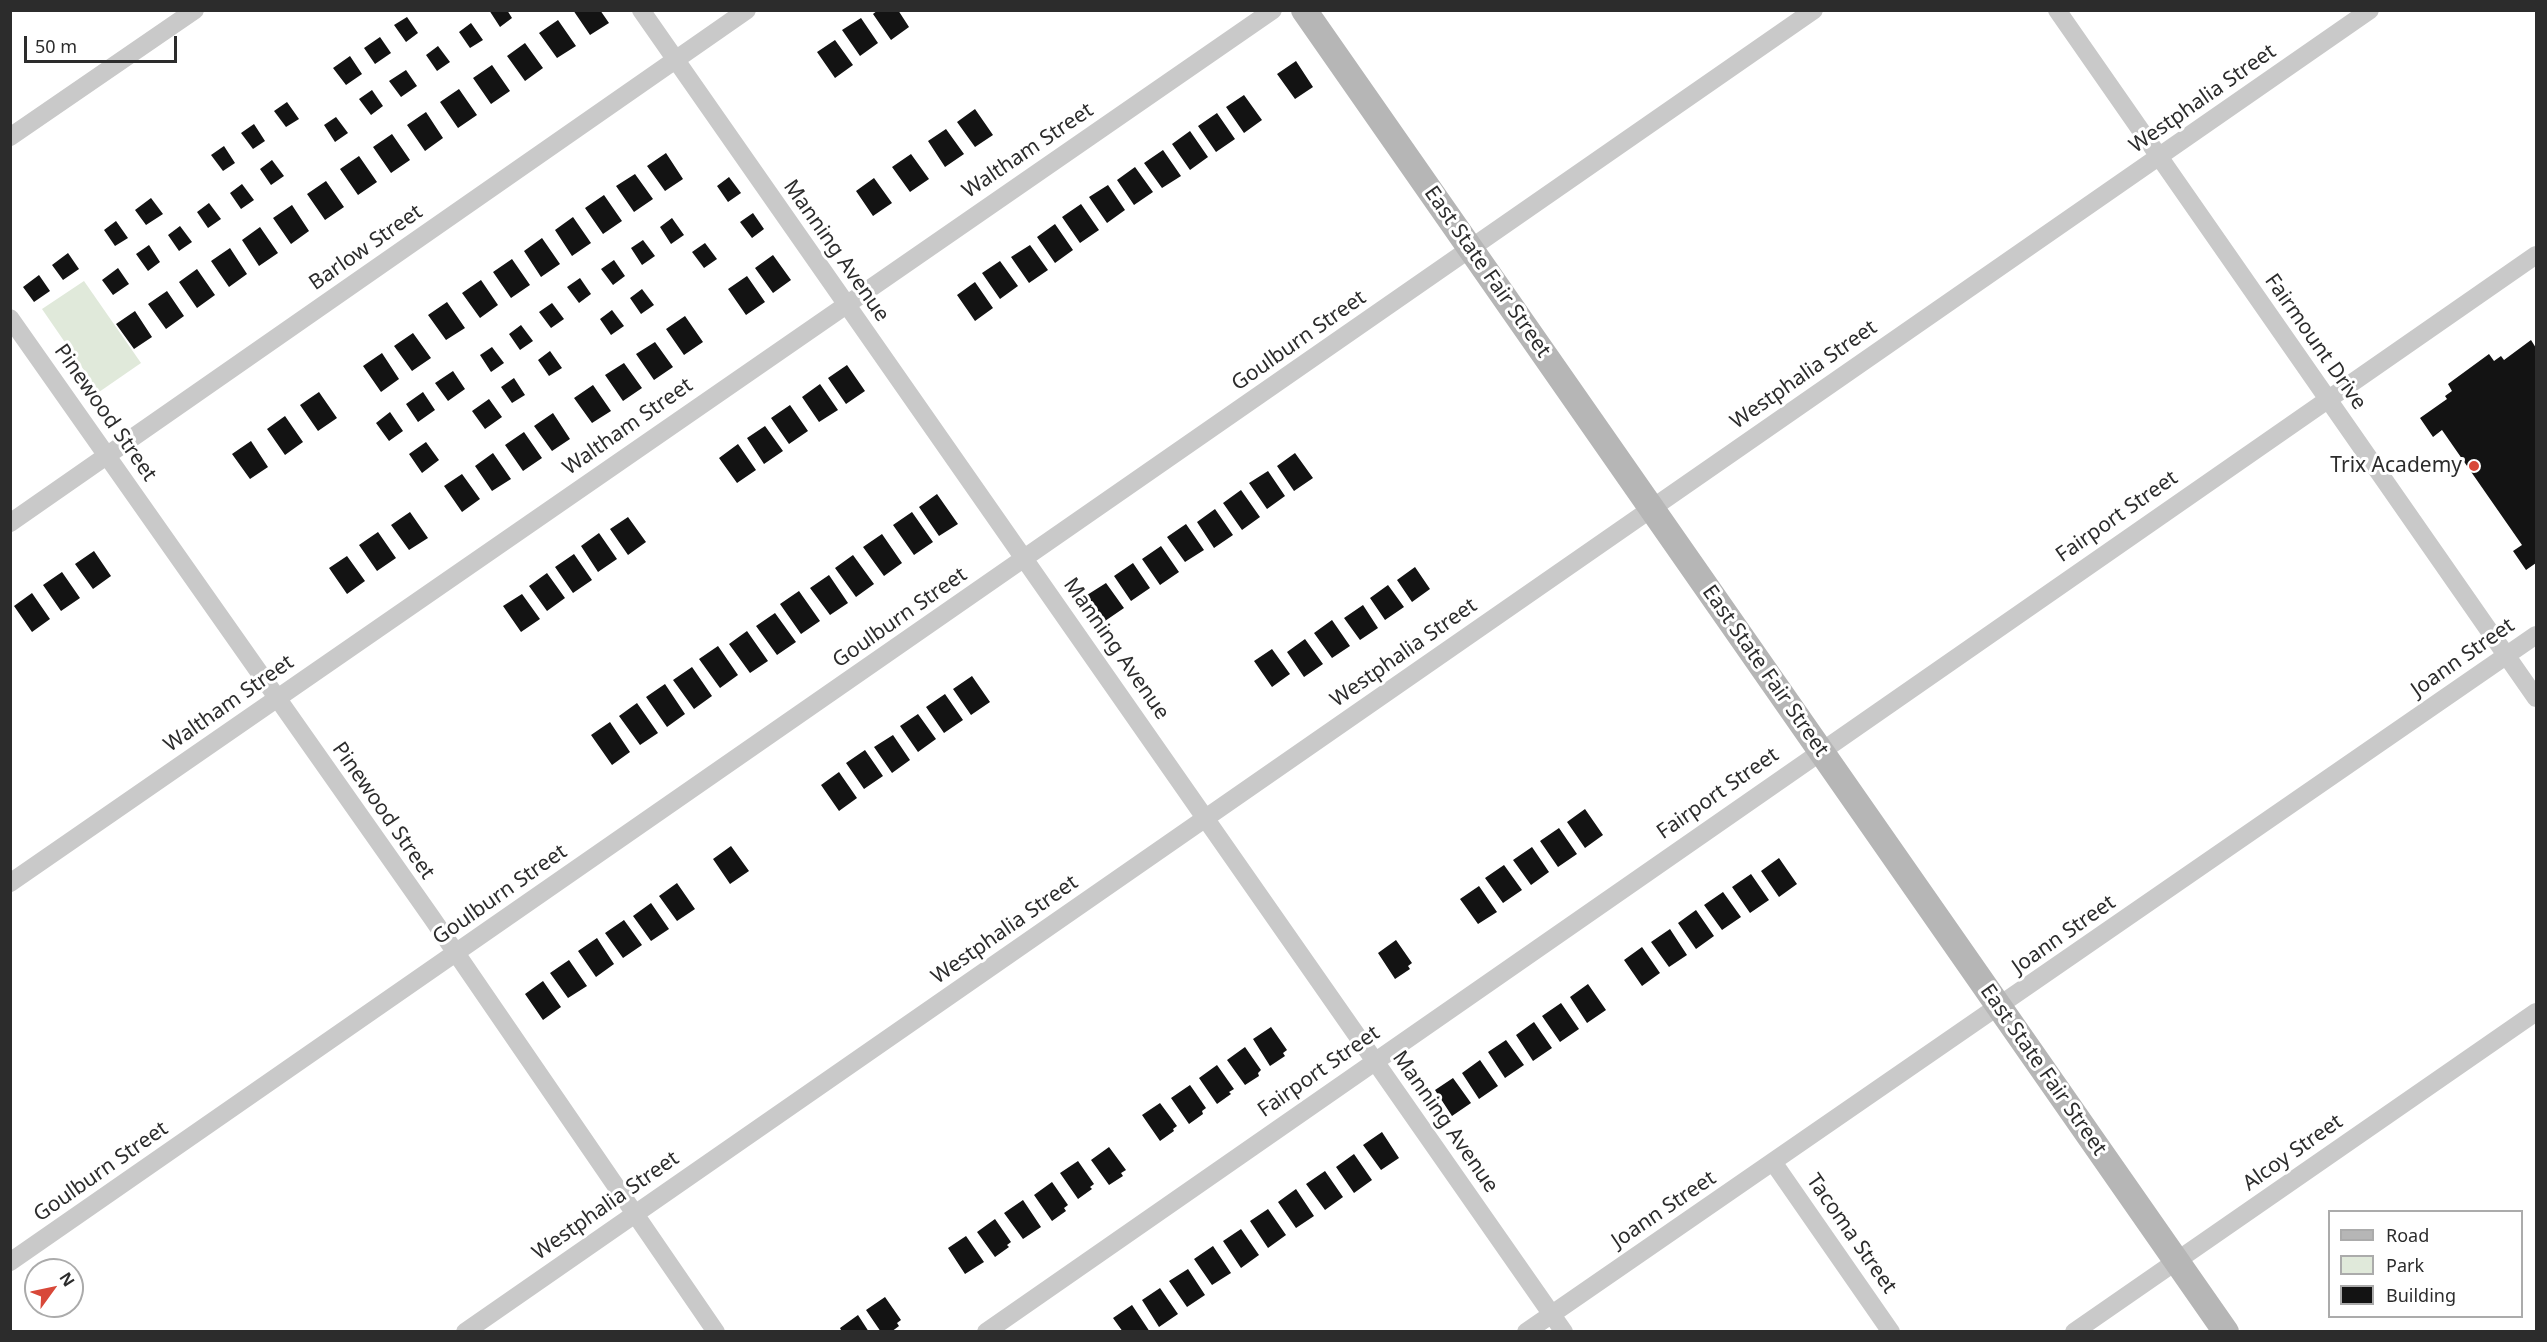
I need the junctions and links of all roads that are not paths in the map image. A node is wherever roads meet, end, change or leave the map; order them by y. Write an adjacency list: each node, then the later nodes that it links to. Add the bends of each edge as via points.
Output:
1 (195, 10): 10 (street)
2 (641, 10): 9 (street, Manning Avenue)
3 (747, 10): 9 (street, Barlow Street)
4 (1273, 10): 14 (street, Waltham Street)
5 (1304, 10): 12 (street, East State Fair Street)
6 (1815, 10): 12 (street, Goulburn Street)
7 (2057, 10): 11 (street, Fairmount Drive)
8 (2370, 10): 11 (street, Westphalia Street)
9 (676, 60): 14 (street, Manning Avenue); 17 (street, Barlow Street)
10 (10, 137)
11 (2160, 157): 16 (street, Fairmount Drive); 18 (street, Westphalia Street)
12 (1471, 250): 18 (street, East State Fair Street); 20 (street, Goulburn Street)
13 (2536, 255): 16 (street, Fairport Street)
14 (845, 304): 20 (street, Manning Avenue); 24 (street, Waltham Street)
15 (10, 318): 17 (street, Pinewood Street)
16 (2327, 399): 22 (street, Fairmount Drive); 25 (street, Fairport Street)
17 (108, 455): 19 (street, Barlow Street); 24 (street, Pinewood Street)
18 (1652, 508): 25 (street, East State Fair Street); 26 (street, Westphalia Street)
19 (10, 523)
20 (1026, 558): 26 (street, Manning Avenue); 28 (street, Goulburn Street)
21 (2536, 634): 22 (street, Joann Street)
22 (2506, 656): 23 (street, Fairmount Drive); 29 (street, Joann Street)
23 (2536, 698)
24 (276, 699): 27 (street, Waltham Street); 28 (street, Pinewood Street)
25 (1820, 751): 29 (street, East State Fair Street); 31 (street, Fairport Street)
26 (1207, 818): 31 (street, Manning Avenue); 33 (street, Westphalia Street)
27 (10, 883)
28 (455, 953): 33 (street, Pinewood Street); 35 (street, Goulburn Street)
29 (1999, 1007): 32 (street, Joann Street); 34 (street, East State Fair Street)
30 (2536, 1012): 34 (street, Alcoy Street)
31 (1374, 1060): 36 (street, Manning Avenue); 39 (street, Fairport Street)
32 (1773, 1162): 36 (street, Joann Street); 42 (street, Tacoma Street)
33 (635, 1213): 37 (street, Westphalia Street); 38 (street, Pinewood Street)
34 (2176, 1261): 43 (street, Alcoy Street); 44 (street, East State Fair Street)
35 (10, 1262)
36 (1552, 1314): 40 (street, Joann Street); 41 (street, Manning Avenue)
37 (465, 1332)
38 (716, 1332)
39 (986, 1332)
40 (1527, 1332)
41 (1564, 1332)
42 (1891, 1332)
43 (2074, 1332)
44 (2226, 1332)

